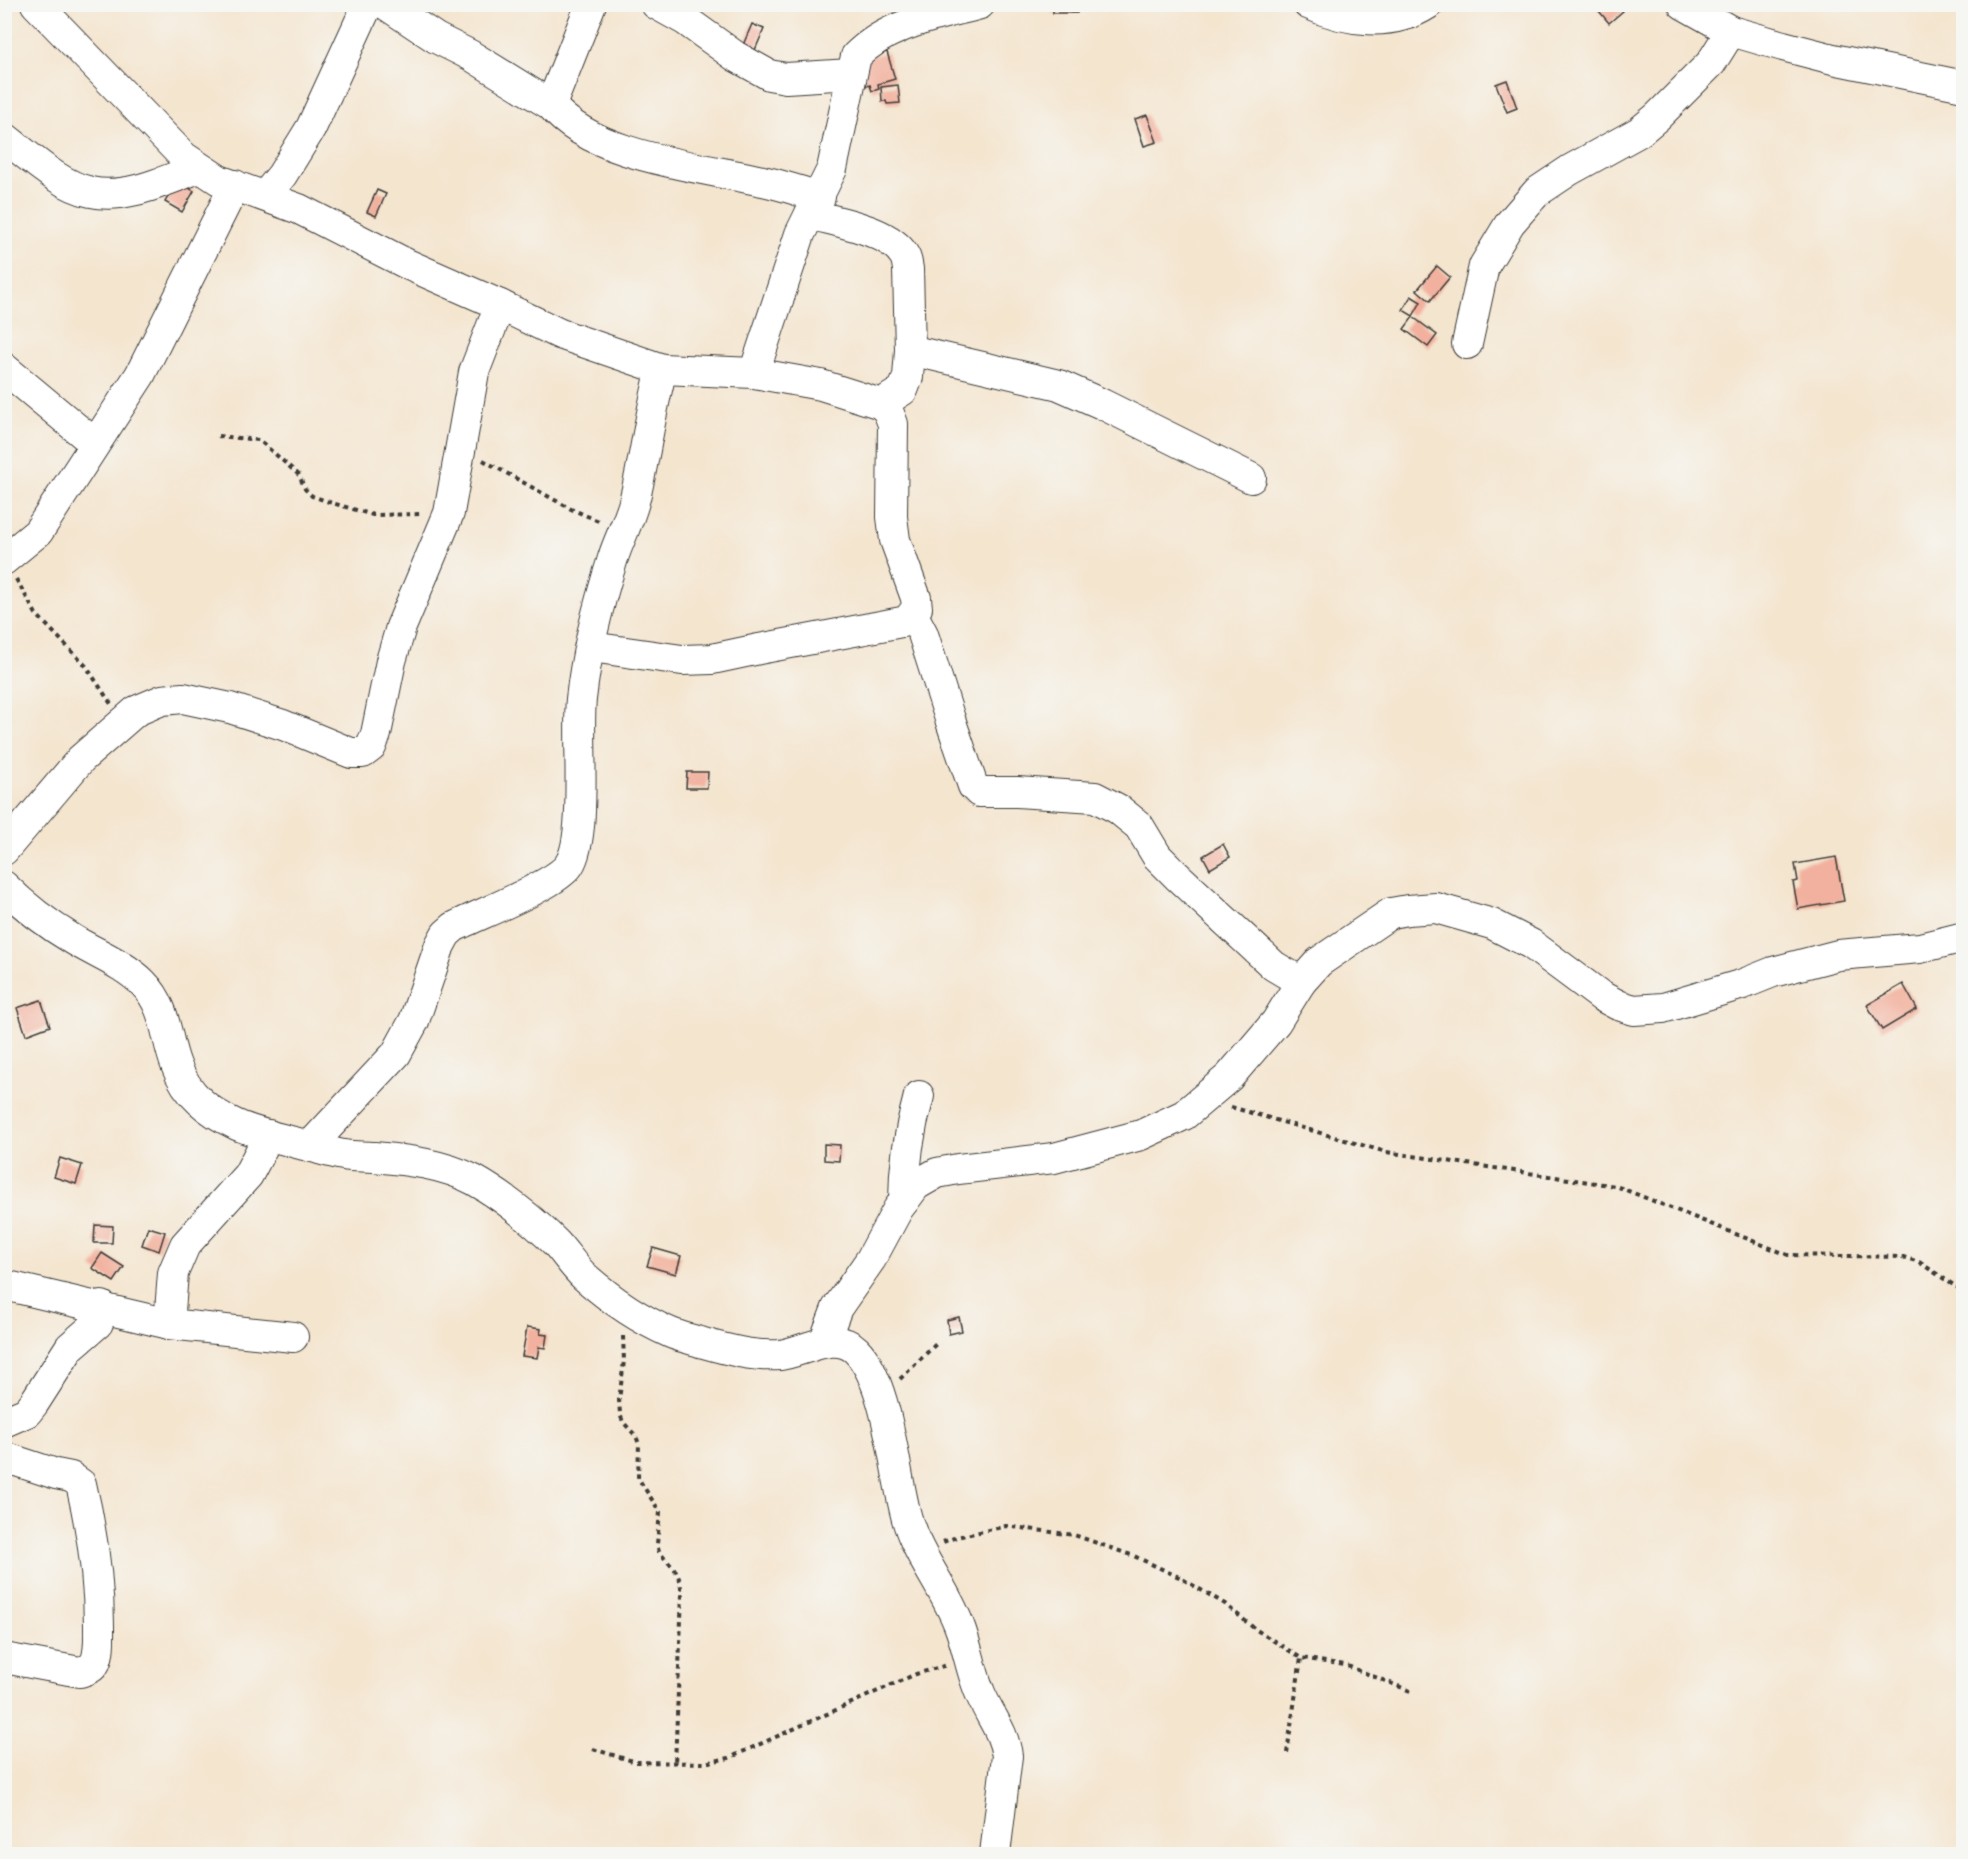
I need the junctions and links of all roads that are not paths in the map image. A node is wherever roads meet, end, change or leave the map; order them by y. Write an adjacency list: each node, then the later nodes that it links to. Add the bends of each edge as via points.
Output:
1 (36, 4): 15 (street, via 167,141)
2 (368, 4): 17 (street, via 311,128 282,176)
3 (385, 4): 13 (street)
4 (591, 4): 13 (street)
5 (656, 4): 11 (street, via 769,75 786,78)
6 (980, 4): 11 (street, via 919,20 885,34 856,56)
7 (1308, 4): 8 (street, via 1364,20 1390,19)
8 (1428, 4)
9 (1683, 5): 10 (street)
10 (1731, 31): 12 (street, via 1833,59); 20 (street, via 1711,63 1658,117 1640,132 1537,192 1510,223 1484,266)
11 (851, 74): 18 (street, via 834,161)
12 (1964, 86)
13 (551, 105): 18 (street, via 592,136 649,157 768,182)
14 (4, 137): 15 (street, via 43,168 88,192 116,194)
15 (199, 168): 16 (street)
16 (235, 185): 17 (street); 26 (street, via 140,375)
17 (265, 195): 19 (street)
18 (815, 206): 21 (street, via 893,242 905,256); 24 (street, via 800,234)
19 (500, 305): 23 (street, via 560,334); 31 (street, via 474,372 449,513 401,627 371,747 363,753 351,753 230,708 183,698 162,700 136,711 81,759)
20 (1467, 344)
21 (910, 350): 25 (street, via 903,390); 27 (street, via 1059,385)
22 (4, 368): 26 (street)
23 (662, 369): 24 (street); 30 (street, via 634,504 607,578)
24 (754, 374): 25 (street, via 821,385)
25 (881, 404): 29 (street, via 893,424 892,518 895,540 916,598)
26 (94, 443): 28 (street, via 38,532)
27 (1251, 478)
28 (4, 560)
29 (913, 615): 30 (street, via 900,623 712,659 682,660); 34 (street, via 923,634 973,786 979,792 1095,797 1118,809 1139,826 1157,856 1177,876 1274,966)
30 (591, 648): 37 (street, via 581,698 577,849 569,867 546,884 446,934 414,1021 396,1054)
31 (4, 850)
32 (10, 902): 36 (street, via 120,965 144,984 166,1024 175,1064 203,1106)
33 (1964, 937): 34 (street, via 1920,948 1838,955 1663,1008 1634,1010 1601,996 1532,944 1492,924 1436,908 1391,913 1319,962)
34 (1301, 982): 38 (street, via 1275,1022 1229,1077 1184,1115 1141,1136 1054,1158 937,1173 916,1185)
35 (919, 1096): 38 (street, via 907,1152)
36 (269, 1136): 37 (street); 41 (street, via 248,1175 185,1245 173,1273)
37 (310, 1146): 43 (street, via 344,1155 414,1161 473,1180 528,1219 583,1275 623,1306 673,1334 752,1354 795,1352)
38 (904, 1201): 43 (street, via 837,1308)
39 (4, 1285): 40 (street)
40 (102, 1306): 41 (street); 44 (street, via 98,1323 70,1347 27,1412)
41 (169, 1324): 42 (street)
42 (293, 1337)
43 (824, 1342): 47 (street, via 839,1341 853,1347 864,1360 882,1400 906,1516 960,1626 981,1696 1006,1744)
44 (4, 1422)
45 (4, 1456): 46 (street, via 71,1477 81,1484 93,1536 99,1639 96,1660 91,1668 80,1672)
46 (4, 1658)
47 (995, 1854)

